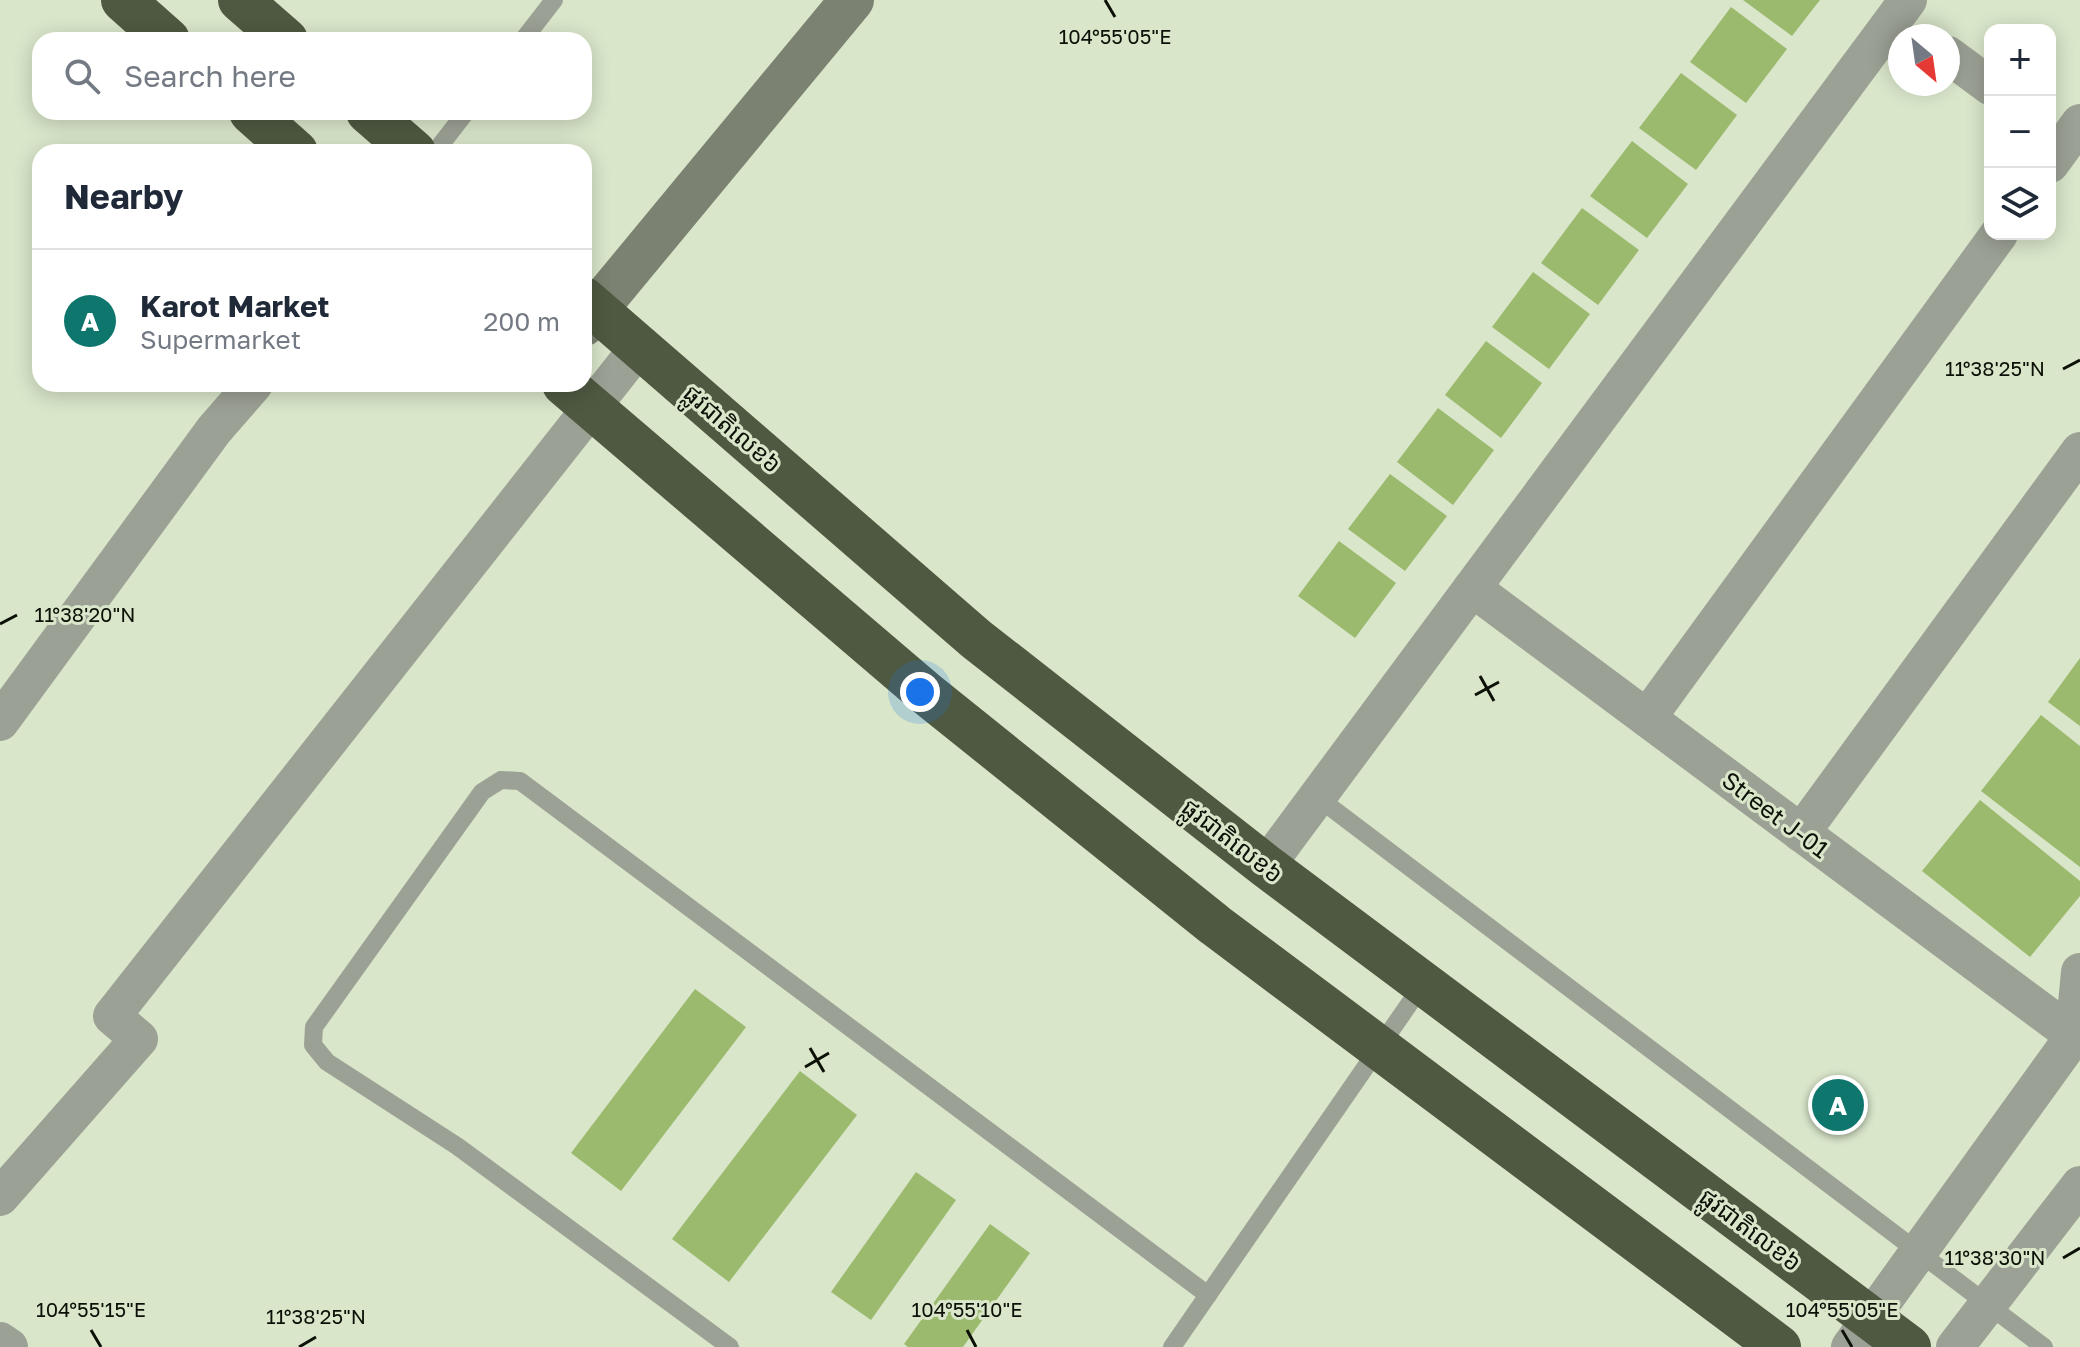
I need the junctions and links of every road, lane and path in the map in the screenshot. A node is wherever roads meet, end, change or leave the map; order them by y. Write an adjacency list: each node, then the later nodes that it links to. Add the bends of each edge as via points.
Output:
1 (123, 0): 6 (highway)
2 (240, 0): 7 (highway)
3 (554, 0): 8 (lane)
4 (852, 0): 18 (main road)
5 (1908, 17): 25 (street)
6 (159, 32)
7 (277, 32)
8 (529, 32)
9 (1960, 64): 10 (street)
10 (1984, 82)
11 (260, 120): 14 (highway)
12 (377, 120): 15 (highway)
13 (460, 120): 16 (lane)
14 (287, 144)
15 (405, 144)
16 (441, 144)
17 (1995, 240): 26 (street)
18 (592, 306)
19 (592, 314): 20 (highway, ផ្លូវជាតិលេខ៦)
20 (639, 347): 21 (street); 30 (highway, ផ្លូវជាតិលេខ៦, via 976,639)
21 (592, 384)
22 (247, 392): 27 (street)
23 (577, 396): 34 (highway, via 927,694 1215,925); 36 (street, via 112,1016 139,1039)
24 (2080, 451): 29 (street)
25 (1472, 588): 26 (street, Street J-01); 28 (street)
26 (1647, 718): 29 (street, Street J-01)
27 (0, 722)
28 (1317, 797): 30 (street); 37 (lane)
29 (1801, 833): 33 (street, Street J-01)
30 (1266, 866): 32 (highway, ផ្លូវជាតិលេខ៦)
31 (2080, 972): 33 (street)
32 (1424, 984): 34 (lane); 40 (highway, ផ្លូវជាតិលេខ៦)
33 (2077, 1038): 37 (street)
34 (1379, 1047): 38 (lane); 45 (highway)
35 (2080, 1185): 39 (street)
36 (0, 1197)
37 (1919, 1253): 39 (lane); 40 (street)
38 (1208, 1295): 43 (lane, via 520,781 501,780 482,792 314,1027 313,1045 327,1062 457,1146); 44 (lane)
39 (1988, 1305): 47 (street); 48 (lane)
40 (1860, 1333): 46 (highway, ផ្លូវជាតិលេខ៦)
41 (0, 1341): 42 (street)
42 (9, 1347)
43 (730, 1347)
44 (1172, 1347)
45 (1779, 1347)
46 (1909, 1347)
47 (1955, 1347)
48 (2044, 1347)

